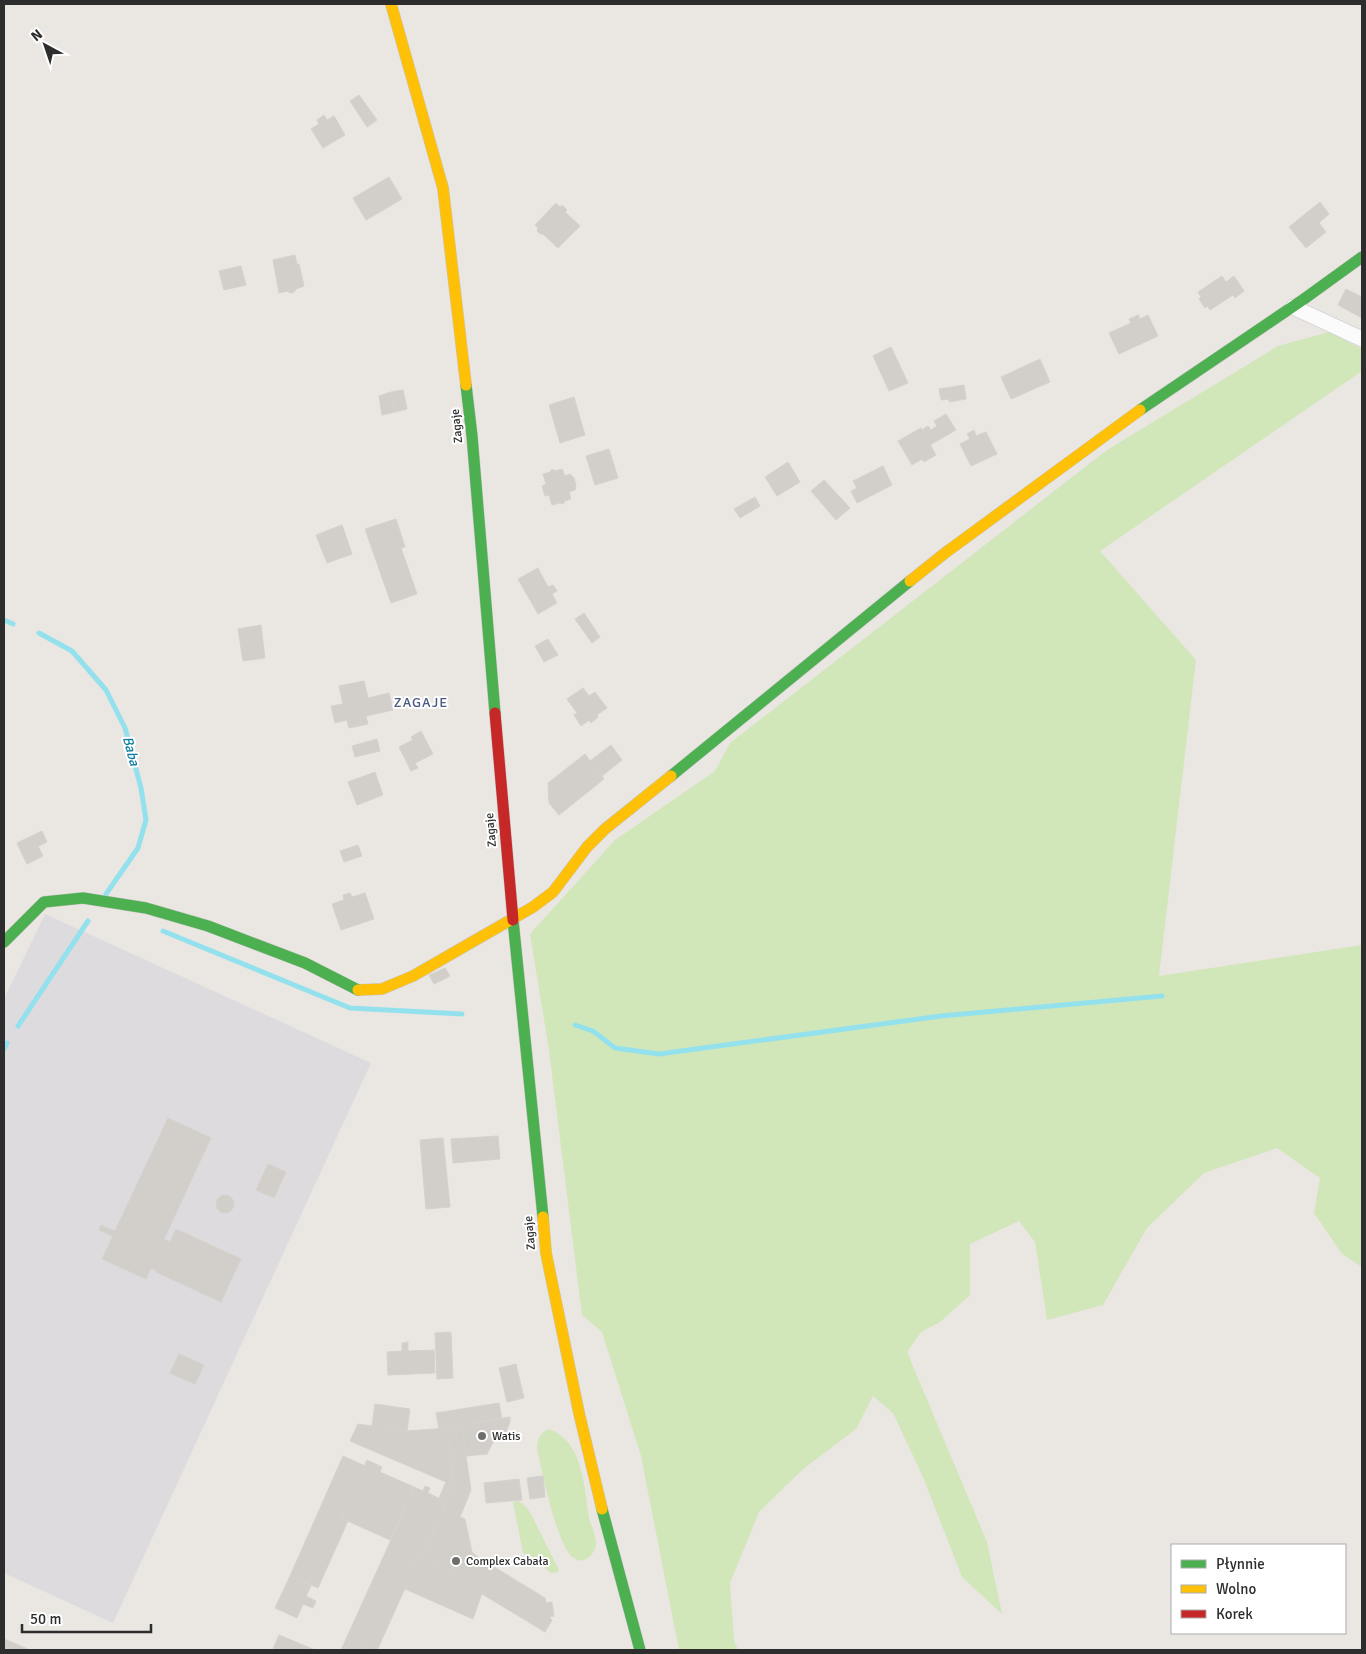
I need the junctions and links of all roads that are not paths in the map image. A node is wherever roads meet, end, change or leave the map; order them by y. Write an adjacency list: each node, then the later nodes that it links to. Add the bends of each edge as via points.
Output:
1 (391, 4): 5 (main road, Zagaje, via 443,188 471,427)
2 (1362, 257): 3 (main road)
3 (1293, 307): 4 (street); 5 (main road, via 1155,399 945,553 606,829 586,847 553,892)
4 (1362, 339)
5 (513, 919): 6 (main road, via 413,976 382,988 356,990 304,963 216,929 146,908 83,898 44,902); 7 (main road, Zagaje, via 546,1253 588,1451)
6 (4, 942)
7 (640, 1650)

